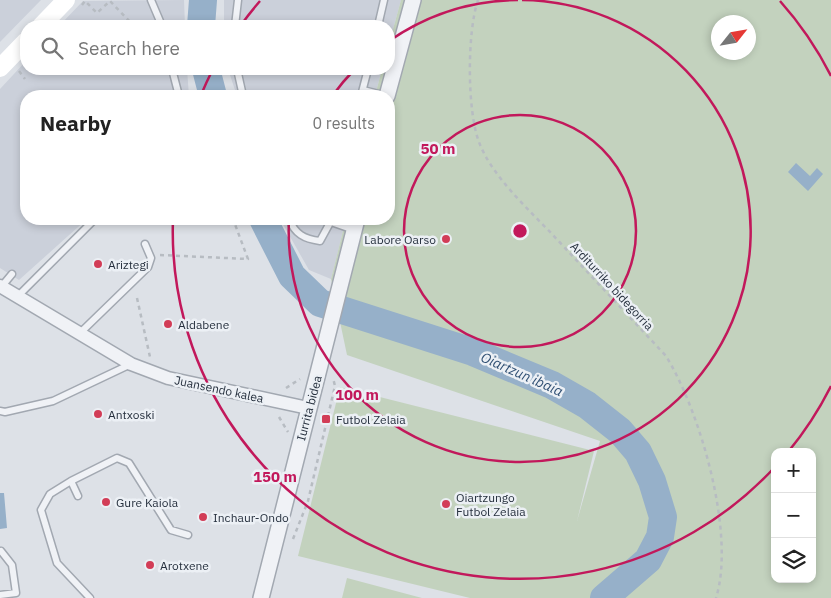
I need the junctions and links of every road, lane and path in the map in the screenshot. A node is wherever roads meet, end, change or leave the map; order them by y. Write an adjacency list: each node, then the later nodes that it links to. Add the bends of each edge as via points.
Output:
1 (66, 0): 8 (main road)
2 (151, 0): 10 (lane)
3 (238, 0): 11 (lane)
4 (384, 0): 12 (lane)
5 (413, 0): 14 (street)
6 (478, 0): 53 (path, Arditurriko bidegorria, via 470,30 472,114 478,142 491,165 666,356 679,378 700,433 720,529 722,563)
7 (85, 1): 9 (path, via 97,12 110,1)
8 (47, 20)
9 (128, 20)
10 (159, 20)
11 (236, 20)
12 (379, 20)
13 (20, 47): 15 (main road)
14 (395, 66)
15 (0, 68)
16 (174, 75): 20 (lane)
17 (238, 75): 21 (lane)
18 (366, 75): 22 (lane)
19 (393, 75): 23 (street)
20 (177, 90)
21 (242, 90)
22 (363, 90)
23 (389, 90)
24 (89, 225): 33 (lane)
25 (235, 225): 30 (path, via 248,259)
26 (292, 225): 27 (lane, via 306,240 320,242)
27 (329, 225)
28 (356, 225): 37 (street, Iurrita bidea, via 342,277)
29 (145, 244): 35 (lane, via 151,258 148,267)
30 (163, 255)
31 (12, 274): 32 (lane)
32 (1, 286): 33 (street, Juansendo kalea)
33 (18, 296): 35 (street, Juansendo kalea)
34 (137, 298): 38 (path, via 151,360)
35 (79, 334): 36 (street, Juansendo kalea)
36 (131, 364): 38 (street, Juansendo kalea); 42 (lane, via 53,402)
37 (327, 367): 41 (street, Iurrita bidea); 48 (path, via 334,386 308,501)
38 (147, 371): 41 (street, Juansendo kalea)
39 (302, 378): 40 (path, via 288,388)
40 (281, 388)
41 (308, 408): 52 (street, Iurrita bidea)
42 (2, 412)
43 (274, 413): 44 (path, via 286,425)
44 (289, 437)
45 (71, 481): 46 (lane); 47 (lane, via 117,458 129,463 171,530); 51 (lane, via 50,494 41,510 57,563)
46 (78, 496)
47 (188, 535)
48 (291, 542)
49 (1, 551): 50 (lane, via 12,565 16,592)
50 (0, 594)
51 (90, 598)
52 (261, 598)
53 (716, 598)

